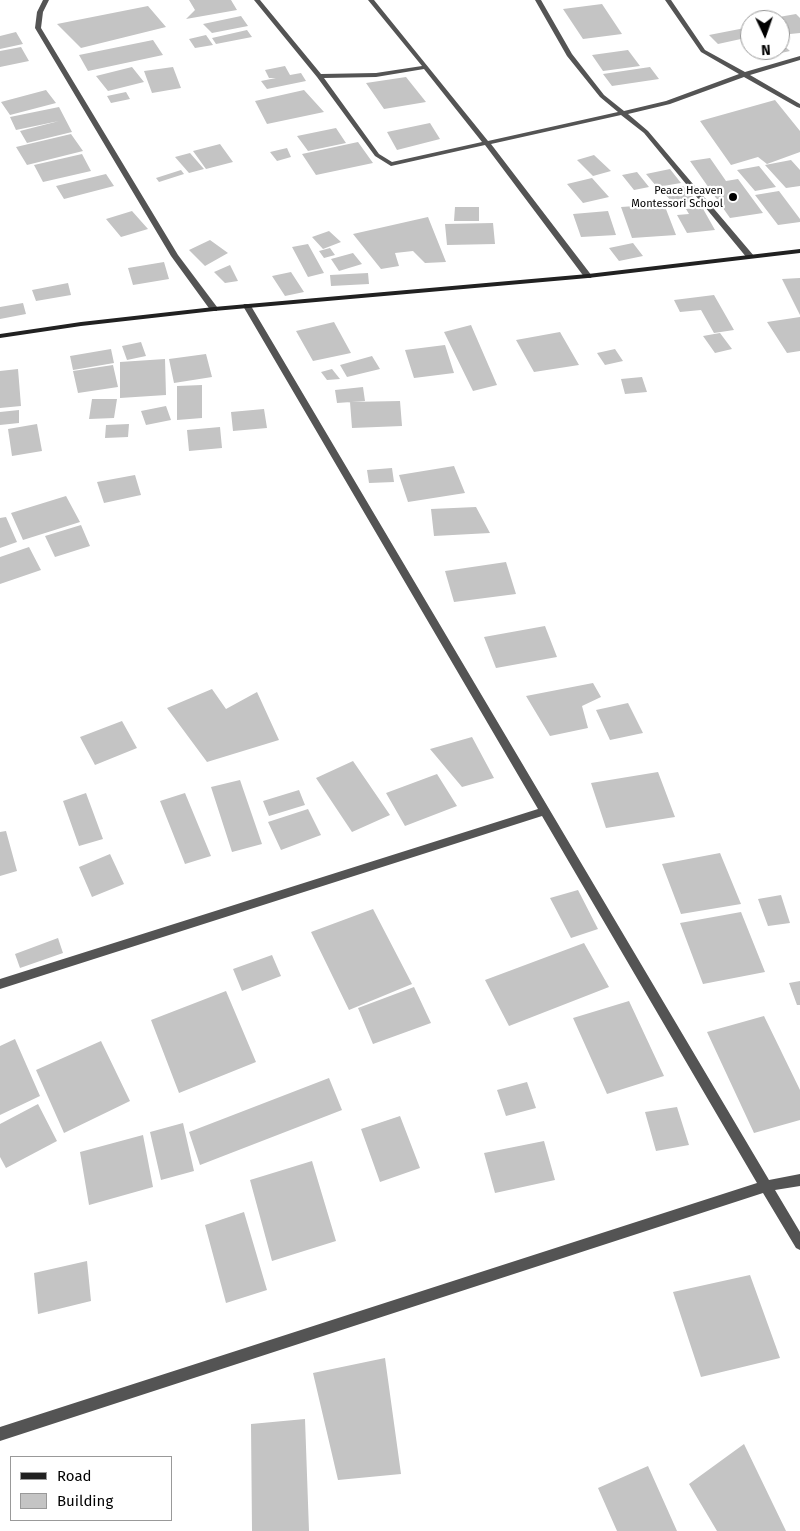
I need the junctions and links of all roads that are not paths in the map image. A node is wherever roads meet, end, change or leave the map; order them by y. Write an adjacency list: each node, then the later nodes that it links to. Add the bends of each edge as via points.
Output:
1 (46, 0): 17 (street, via 38,28 175,256)
2 (257, 0): 9 (street)
3 (371, 0): 7 (street)
4 (538, 0): 11 (street, via 570,55 602,96)
5 (668, 0): 8 (street, via 703,51)
6 (800, 58): 8 (street)
7 (426, 67): 9 (street, via 376,75); 12 (street)
8 (743, 75): 10 (street); 11 (street, via 668,103)
9 (320, 76): 12 (street, via 377,156 391,164)
10 (799, 106)
11 (621, 112): 12 (street); 14 (street, via 646,132)
12 (488, 143): 15 (street)
13 (800, 251): 14 (main road)
14 (750, 256): 15 (main road)
15 (588, 276): 16 (main road)
16 (247, 306): 17 (main road); 19 (street)
17 (214, 309): 18 (main road)
18 (0, 336)
19 (546, 811): 20 (street); 22 (street)
20 (0, 984)
21 (800, 1180): 22 (street)
22 (767, 1186): 23 (street); 24 (street)
23 (800, 1244)
24 (0, 1434)

